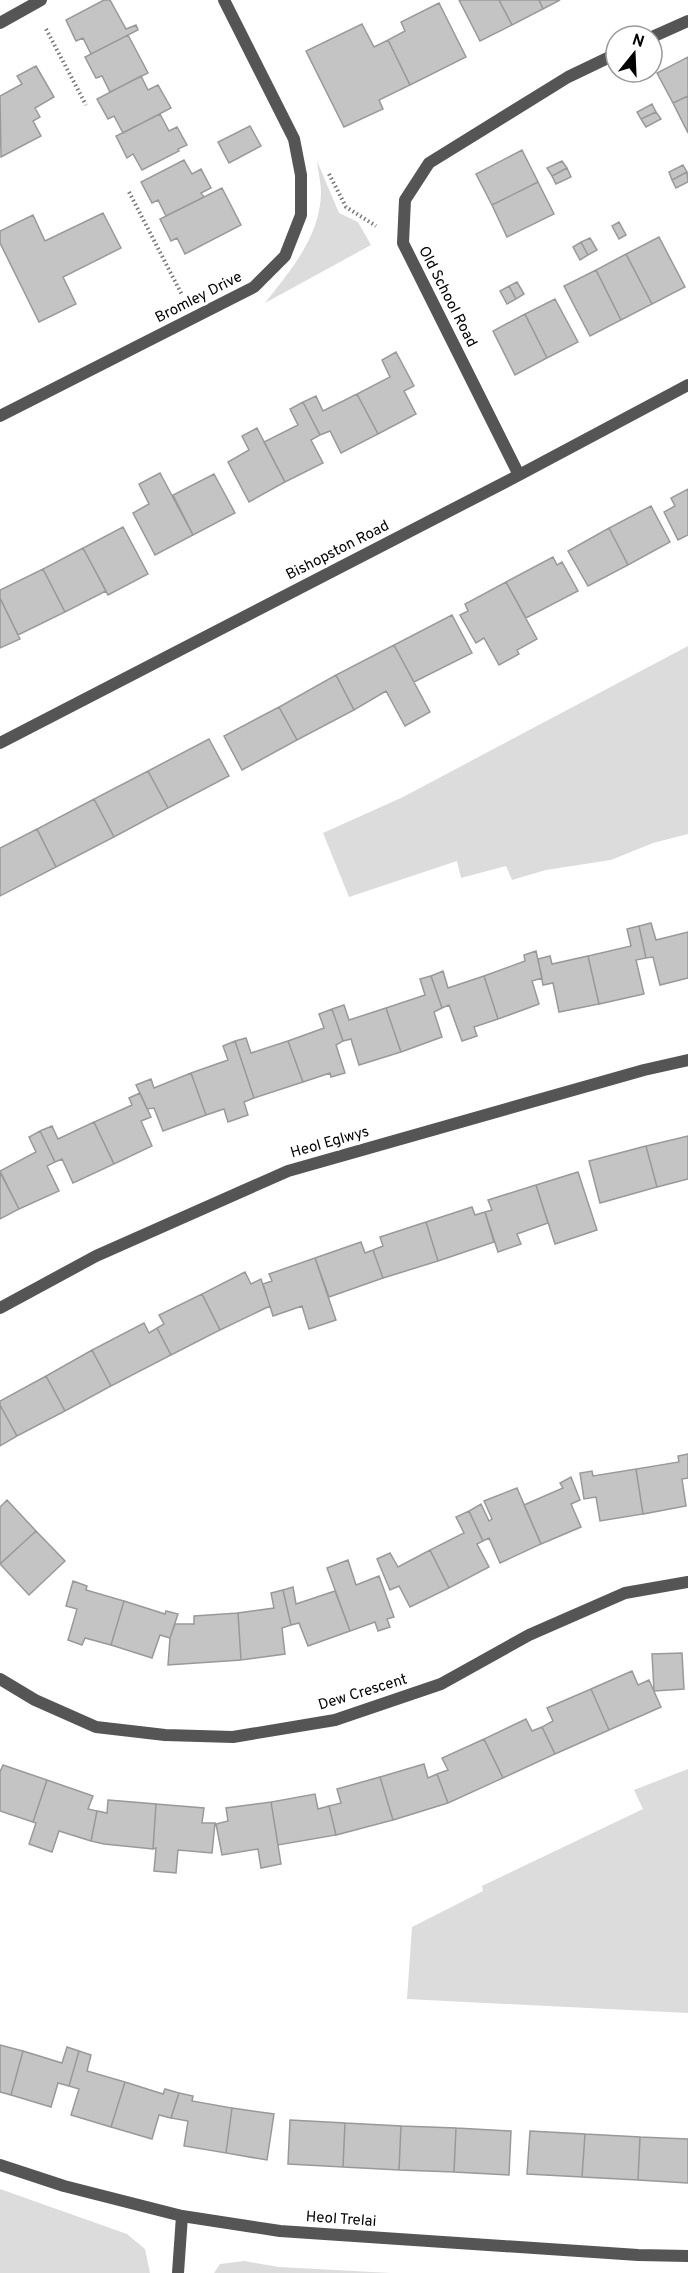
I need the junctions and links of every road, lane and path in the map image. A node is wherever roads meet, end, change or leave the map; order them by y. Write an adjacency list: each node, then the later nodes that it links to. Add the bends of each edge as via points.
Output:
1 (224, 0): 11 (street, Bromley Drive, via 294,139 302,175 301,215 285,256 254,288)
2 (37, 2): 4 (street); 7 (path)
3 (688, 21): 5 (street)
4 (0, 23)
5 (664, 32)
6 (604, 60): 10 (street, Old School Road, via 568,77 429,163 405,200)
7 (87, 105)
8 (327, 171): 10 (path, via 346,207)
9 (129, 192): 11 (path)
10 (403, 243): 14 (street, Old School Road)
11 (194, 318): 13 (street, Bromley Drive)
12 (688, 385): 14 (street, Bishopston Road)
13 (0, 416)
14 (519, 475): 15 (street, Bishopston Road)
15 (0, 743)
16 (688, 1060): 17 (street, Heol Eglwys, via 288,1171 96,1256)
17 (0, 1308)
18 (688, 1582): 19 (street, Dew Crescent, via 625,1593 529,1635 441,1684 335,1719 233,1737 96,1727 35,1700)
19 (0, 1679)
20 (0, 2165): 21 (street, Heol Trelai)
21 (182, 2216): 22 (street, Heol Trelai, via 280,2231); 23 (street)
22 (688, 2256)
23 (178, 2273)

